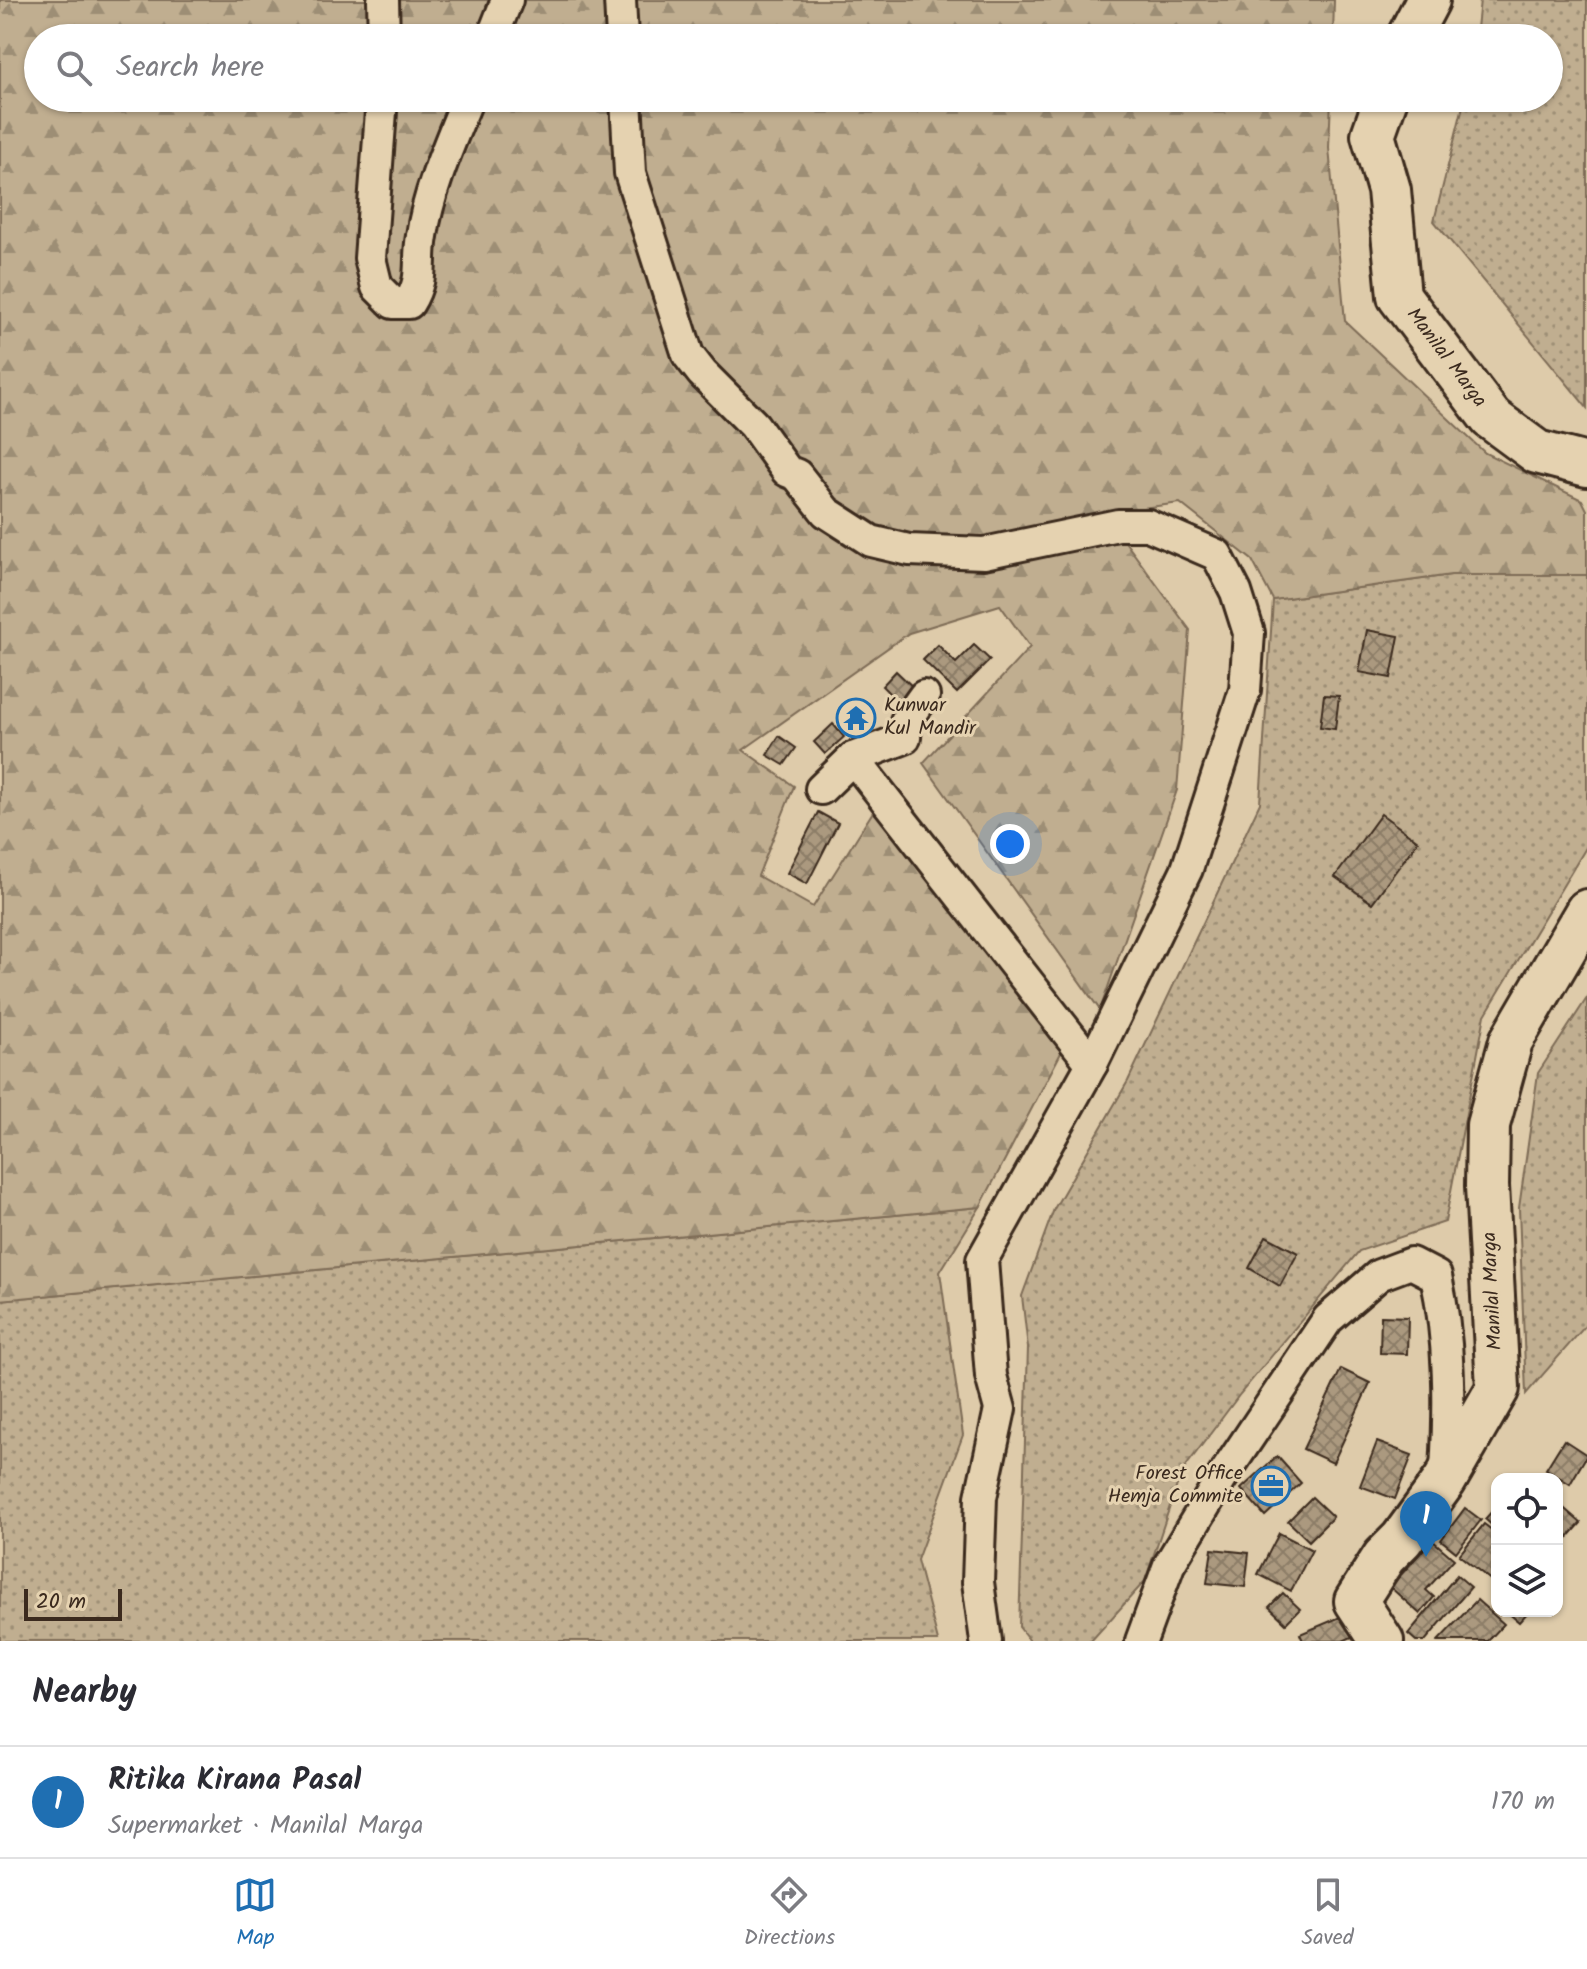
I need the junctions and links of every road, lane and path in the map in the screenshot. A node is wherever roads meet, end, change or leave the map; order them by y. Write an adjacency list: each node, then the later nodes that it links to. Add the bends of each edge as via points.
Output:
1 (383, 0): 5 (street)
2 (507, 0): 6 (street)
3 (620, 0): 7 (street)
4 (1428, 0): 8 (street)
5 (384, 24)
6 (498, 24)
7 (621, 24)
8 (1415, 24)
9 (381, 112): 10 (street, via 370,258 377,287 393,303 409,303 419,287 422,235)
10 (462, 112)
11 (627, 112): 18 (street, via 630,173 688,355 826,512 871,541 909,550 984,553 1118,525 1148,525 1217,555 1236,592 1249,633 1245,690 1187,869)
12 (1381, 112): 13 (street, Manilal Marga, via 1373,135 1389,190 1399,296 1491,418 1537,452)
13 (1587, 465)
14 (924, 696): 15 (street, via 906,721 905,738)
15 (853, 758): 16 (street); 18 (street)
16 (821, 789)
17 (1587, 911): 19 (street, Manilal Marga, via 1511,1041 1488,1125 1498,1388)
18 (1092, 1064): 21 (street, via 982,1260 991,1376 1000,1409 981,1497 978,1582)
19 (1445, 1480): 20 (street, via 1450,1409 1444,1315 1436,1276 1411,1263 1379,1275 1328,1319); 24 (street, Manilal Marga, via 1356,1601)
20 (1169, 1565): 22 (street); 23 (street)
21 (986, 1641)
22 (1141, 1641)
23 (1156, 1641)
24 (1382, 1641)

